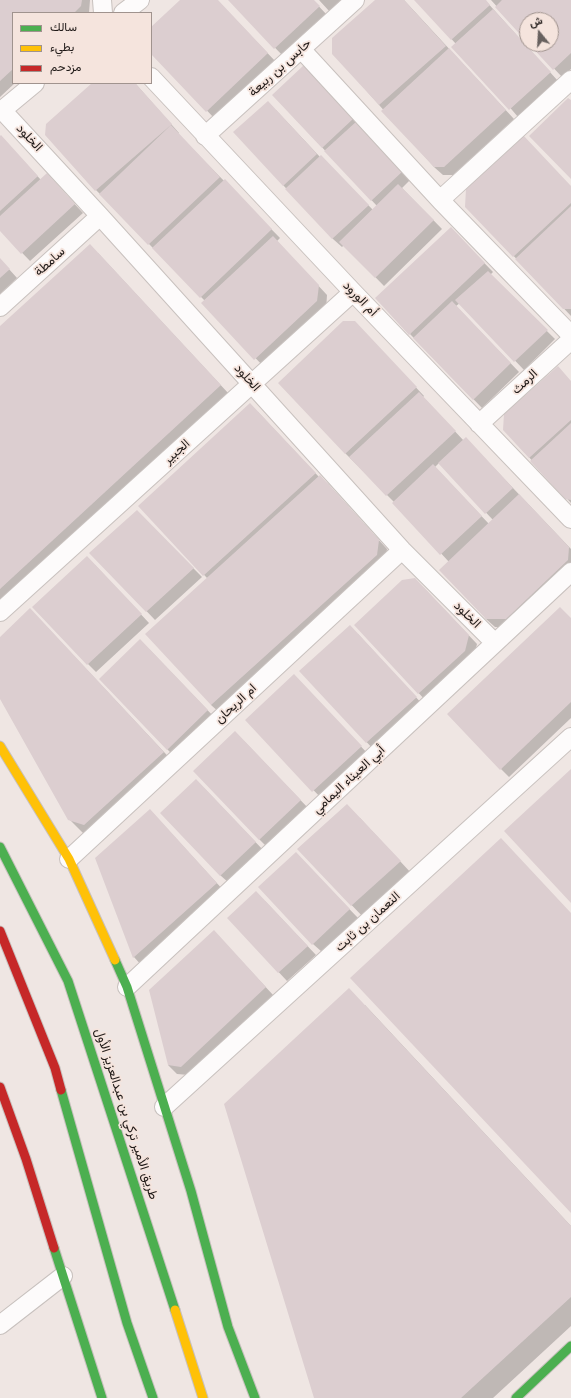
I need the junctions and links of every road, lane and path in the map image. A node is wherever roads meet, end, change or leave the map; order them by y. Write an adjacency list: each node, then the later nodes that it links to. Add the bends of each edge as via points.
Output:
1 (102, 0): 4 (street)
2 (140, 0): 5 (street)
3 (355, 0): 6 (street, حابس بن ربيعة)
4 (103, 12)
5 (124, 12)
6 (301, 49): 11 (street, حابس بن ربيعة); 12 (street)
7 (152, 78): 11 (street, أم الورود)
8 (571, 80): 12 (street)
9 (35, 84): 10 (street)
10 (1, 111): 13 (street, الخلود)
11 (205, 136): 14 (street, أم الورود)
12 (440, 200): 16 (street)
13 (100, 216): 15 (street, سامطة); 18 (street, الخلود)
14 (353, 292): 18 (street, الجبير); 19 (street, أم الورود)
15 (0, 307)
16 (571, 335)
17 (571, 340): 19 (street, الرمث)
18 (252, 384): 21 (street, الخلود); 23 (street, الجبير)
19 (479, 424): 20 (street, أم الورود)
20 (571, 519)
21 (402, 550): 24 (street, الخلود); 28 (street, ام الريحان)
22 (571, 572): 24 (street, أبي العيناء اليمامي)
23 (0, 612)
24 (495, 643): 30 (street, أبي العيناء اليمامي)
25 (571, 737): 32 (street, النعمان بن ثابت)
26 (0, 746): 28 (main road)
27 (0, 847): 40 (main road, طريق الأمير تركي بن عبدالعزيز الأول, via 68,981)
28 (69, 859): 30 (main road)
29 (0, 931): 34 (main road, via 54,1068)
30 (126, 988): 32 (main road)
31 (0, 1087): 33 (main road)
32 (164, 1107): 41 (main road, via 191,1190 228,1327)
33 (63, 1276): 35 (street); 37 (main road)
34 (127, 1323): 38 (main road); 39 (main road)
35 (0, 1325)
36 (571, 1346): 42 (main road)
37 (102, 1398)
38 (144, 1398)
39 (153, 1398)
40 (203, 1398)
41 (255, 1398)
42 (516, 1398)

